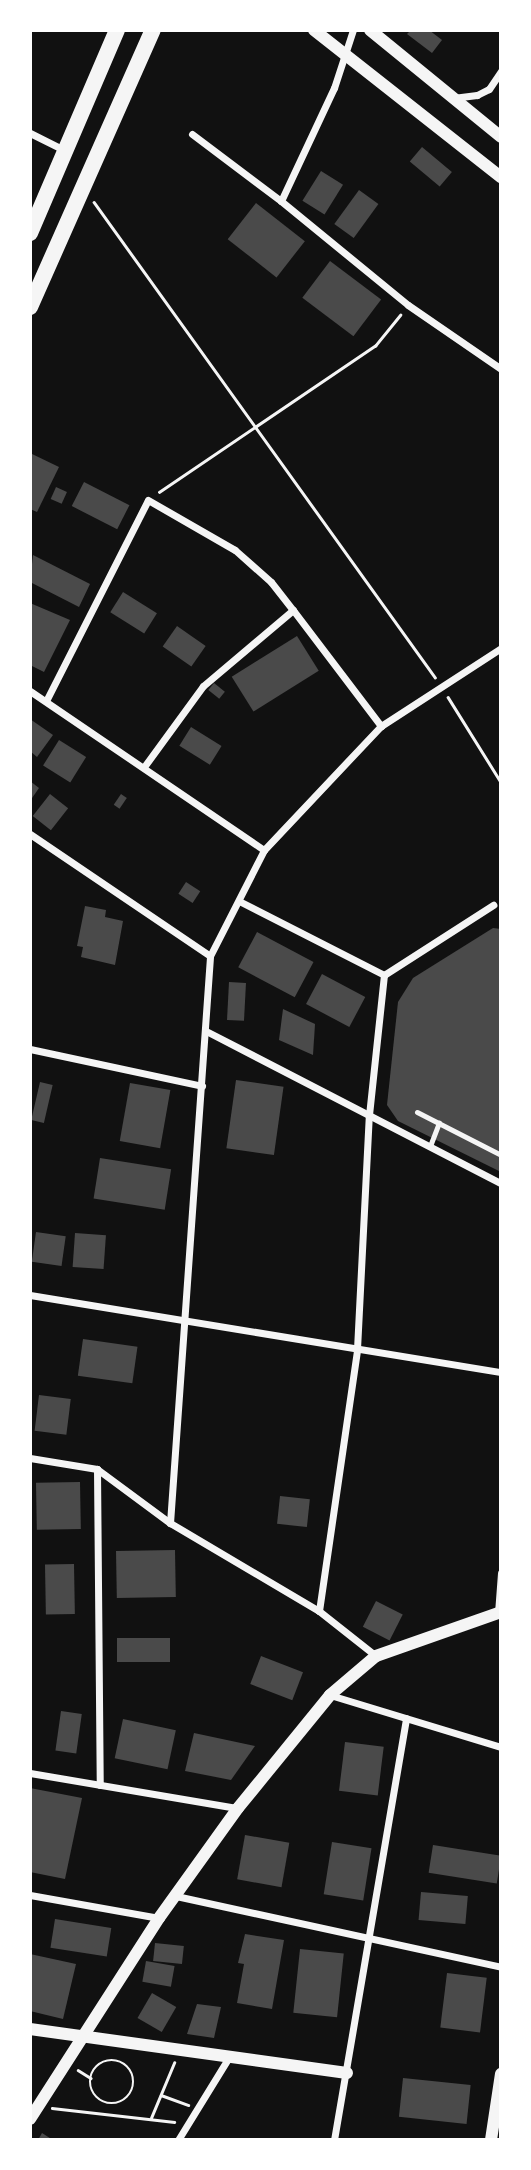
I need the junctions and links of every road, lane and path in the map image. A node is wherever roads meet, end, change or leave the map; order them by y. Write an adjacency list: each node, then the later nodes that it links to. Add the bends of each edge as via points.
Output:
1 (117, 30): 12 (main road)
2 (314, 30): 6 (street)
3 (353, 30): 6 (street)
4 (370, 30): 8 (street)
5 (153, 31): 14 (main road)
6 (344, 57): 13 (street); 15 (street)
7 (501, 71): 8 (street, via 489,89)
8 (453, 98): 11 (street)
9 (31, 132): 12 (street)
10 (192, 134): 15 (street)
11 (501, 138)
12 (66, 151): 16 (main road)
13 (501, 177)
14 (84, 188): 18 (main road); 20 (path)
15 (281, 201): 17 (street)
16 (30, 233)
17 (408, 304): 19 (street); 20 (path, via 375,346)
18 (30, 307)
19 (501, 369)
20 (254, 425): 21 (path); 24 (path)
21 (148, 500): 22 (street, via 235,550 271,582); 26 (street)
22 (293, 610): 27 (street); 28 (street, via 203,686)
23 (501, 648): 24 (street)
24 (442, 687): 27 (street); 29 (path)
25 (30, 691): 26 (street)
26 (46, 701): 28 (street)
27 (381, 726): 31 (street)
28 (144, 767): 31 (street)
29 (501, 782)
30 (30, 834): 34 (street)
31 (264, 850): 32 (street)
32 (239, 901): 34 (street); 35 (street)
33 (493, 905): 35 (street)
34 (211, 956): 36 (street)
35 (384, 975): 40 (street)
36 (206, 1031): 38 (street); 40 (street)
37 (30, 1049): 38 (street)
38 (202, 1086): 46 (street)
39 (417, 1112): 41 (lane)
40 (369, 1115): 42 (street); 47 (street)
41 (439, 1124): 42 (lane); 43 (lane)
42 (429, 1146): 44 (street)
43 (501, 1154)
44 (501, 1183)
45 (30, 1294): 46 (street)
46 (186, 1322): 47 (street); 51 (street)
47 (357, 1349): 48 (street); 53 (street)
48 (501, 1372)
49 (30, 1458): 50 (street)
50 (97, 1469): 51 (street); 60 (street)
51 (170, 1523): 53 (street)
52 (501, 1573): 54 (street)
53 (319, 1611): 55 (street)
54 (499, 1613): 55 (street)
55 (376, 1656): 56 (street)
56 (330, 1695): 57 (street); 61 (street)
57 (405, 1718): 58 (street); 65 (street)
58 (501, 1747)
59 (30, 1773): 60 (street)
60 (100, 1785): 61 (street)
61 (239, 1808): 63 (street)
62 (30, 1895): 64 (street)
63 (176, 1896): 64 (street); 65 (street)
64 (159, 1918): 68 (street)
65 (369, 1938): 66 (street); 71 (street)
66 (501, 1968)
67 (30, 2029): 68 (street)
68 (81, 2037): 69 (street); 75 (street)
69 (180, 2050): 70 (street); 73 (path)
70 (229, 2057): 71 (street); 76 (street)
71 (347, 2073): 82 (street)
72 (501, 2074): 83 (street)
73 (161, 2095): 76 (path); 79 (path)
74 (110, 2104): 74 (path, via 126,2100 134,2085 129,2068 114,2060 97,2065 90,2081 96,2097); 77 (path)
75 (38, 2106): 77 (path); 78 (street)
76 (198, 2109): 80 (street)
77 (108, 2114): 79 (path)
78 (30, 2119)
79 (151, 2119): 80 (path)
80 (188, 2124): 81 (street)
81 (178, 2140)
82 (334, 2140)
83 (491, 2140)

